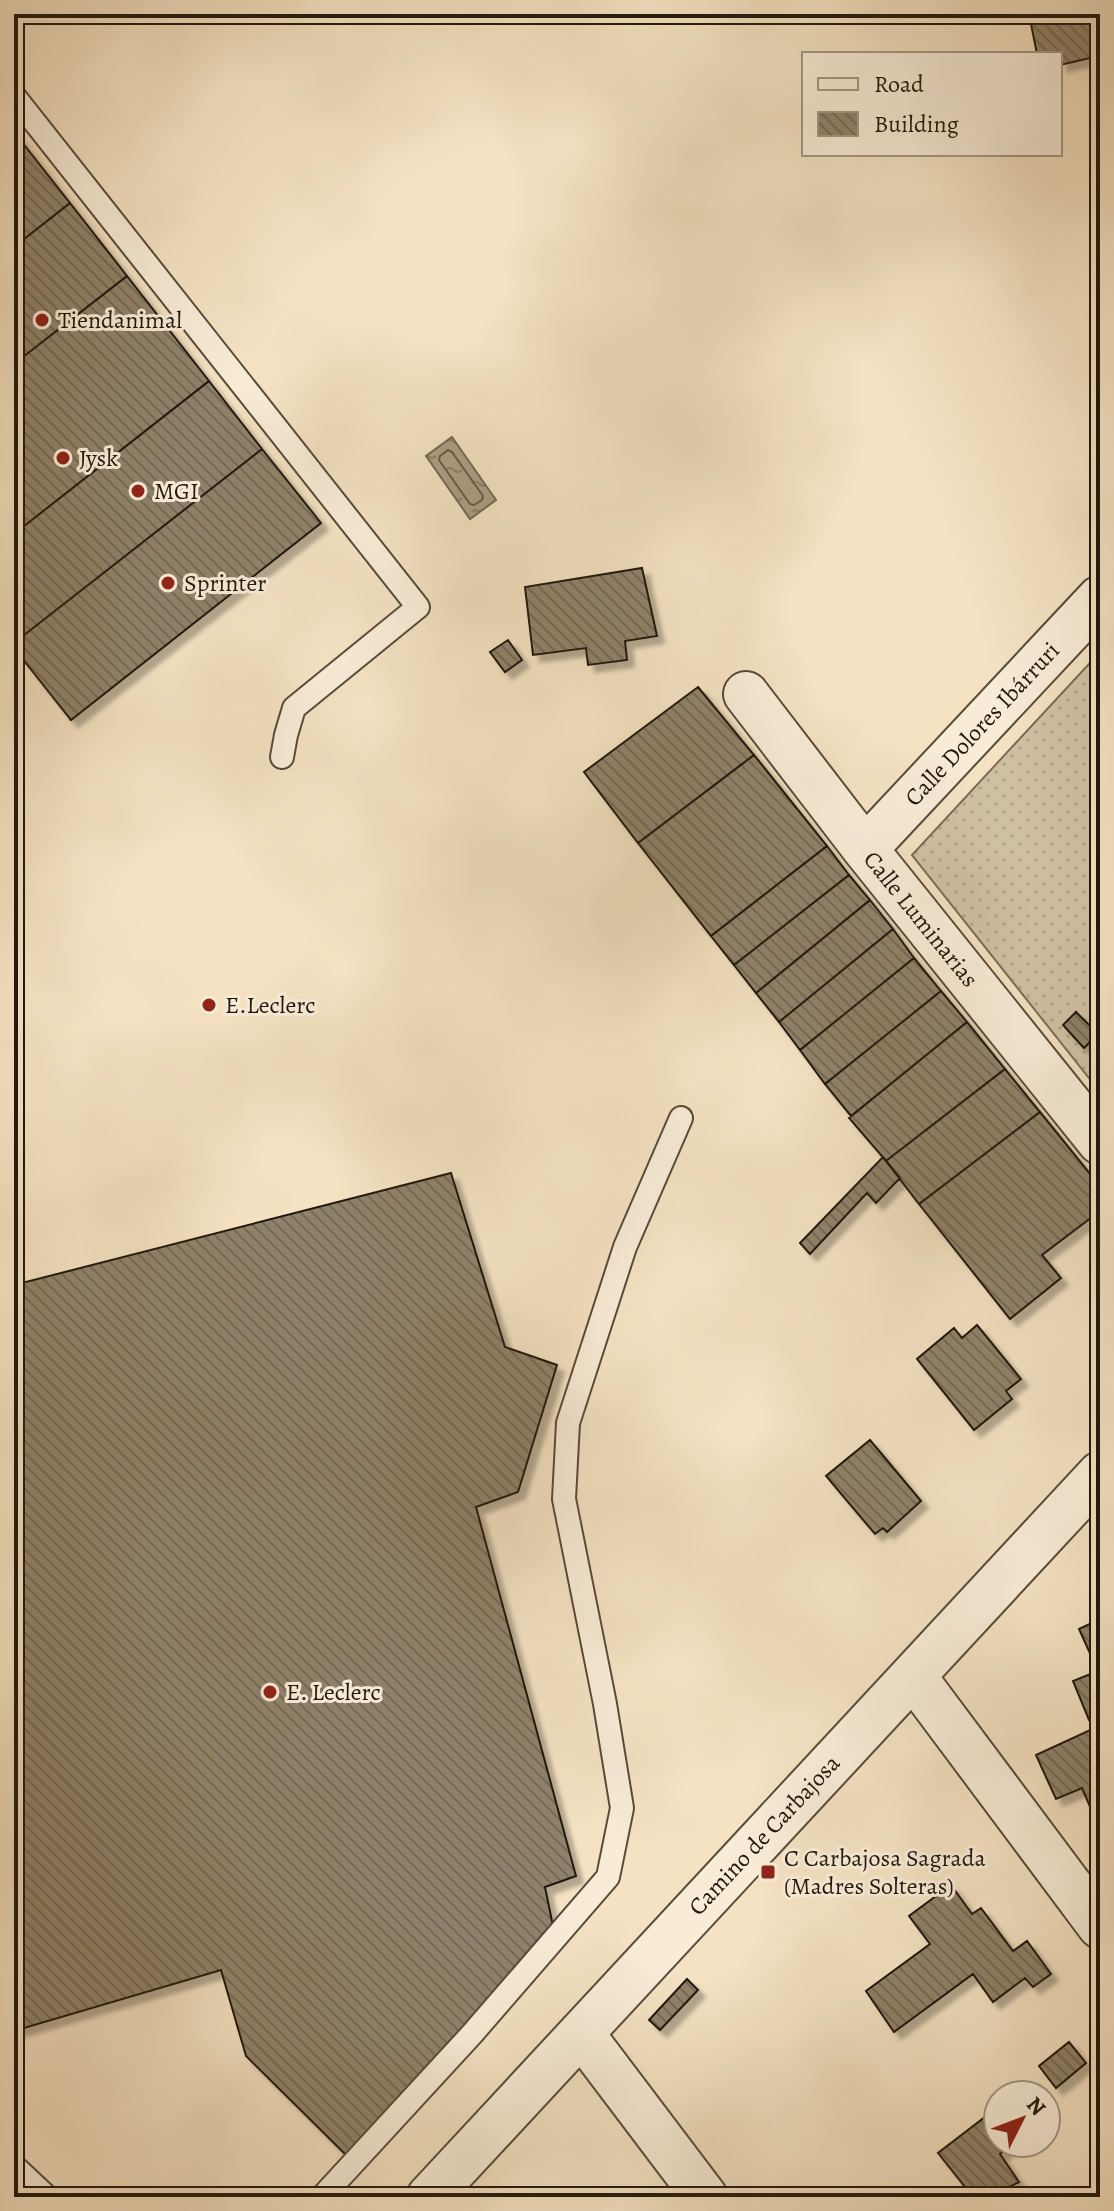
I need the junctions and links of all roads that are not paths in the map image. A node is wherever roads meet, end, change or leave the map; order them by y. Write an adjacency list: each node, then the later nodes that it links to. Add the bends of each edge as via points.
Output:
1 (14, 96): 4 (lane, via 418,607 294,708)
2 (1100, 598): 5 (street, Calle Dolores Ibárruri)
3 (746, 694): 5 (street, Calle Luminarias)
4 (282, 757)
5 (865, 849): 7 (street, Calle Luminarias)
6 (681, 1118): 14 (lane, via 625,1247 568,1423 564,1499 622,1808 608,1877)
7 (1100, 1142)
8 (1100, 1474): 9 (street, Camino de Carbajosa)
9 (914, 1677): 10 (street); 11 (street, Camino de Carbajosa)
10 (1100, 1926)
11 (581, 2033): 15 (street, Camino de Carbajosa); 16 (street)
12 (14, 2166): 13 (lane)
13 (47, 2197)
14 (322, 2197)
15 (429, 2197)
16 (705, 2197)

